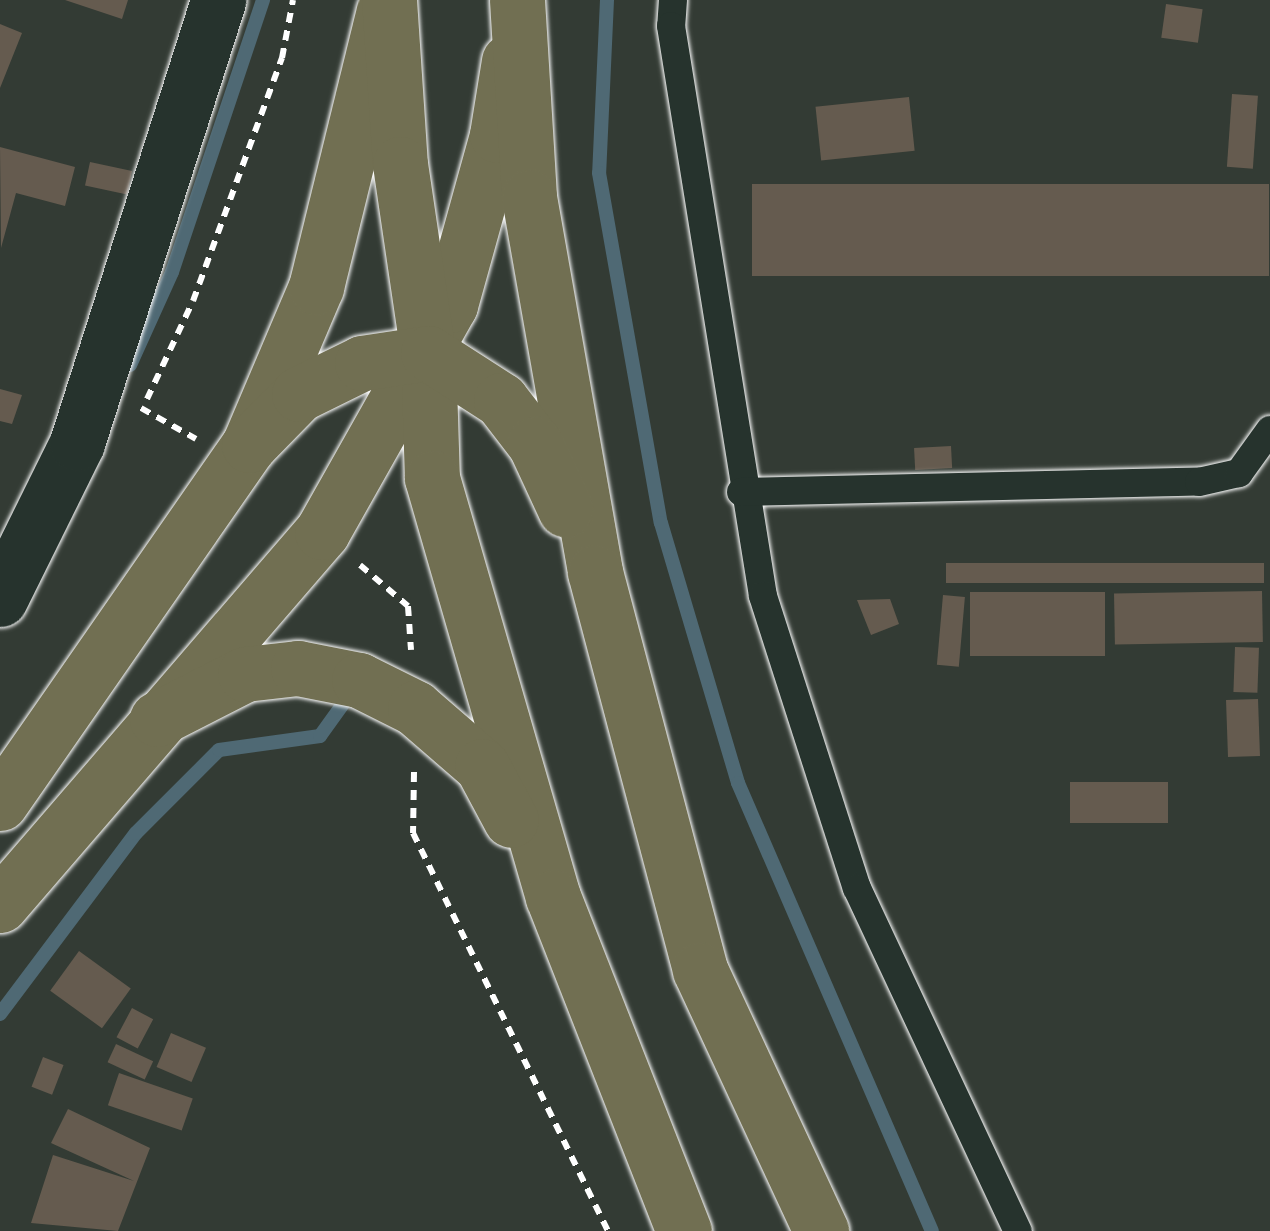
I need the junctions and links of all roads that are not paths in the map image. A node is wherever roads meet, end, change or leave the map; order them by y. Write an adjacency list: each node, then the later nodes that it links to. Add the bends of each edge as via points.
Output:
1 (218, 0): 10 (street, via 77,443)
2 (388, 0): 5 (main road, via 400,164); 7 (main road, via 316,288)
3 (673, 0): 8 (lane, via 670,26)
4 (517, 4): 5 (main road, via 497,136); 9 (main road, via 529,197)
5 (428, 353): 7 (main road, via 362,363 298,394); 9 (main road, via 501,400 524,430); 11 (main road, via 322,532); 13 (main road, via 432,478)
6 (1270, 430): 8 (lane, via 1239,473 1199,482)
7 (244, 454): 12 (main road)
8 (741, 492): 17 (lane, via 763,596 857,888)
9 (595, 572): 16 (main road, via 700,970)
10 (0, 599)
11 (157, 720): 13 (main road, via 246,674 298,668 359,680 416,708 482,766); 14 (main road)
12 (0, 802)
13 (553, 897): 15 (main road)
14 (0, 906)
15 (684, 1231)
16 (821, 1231)
17 (1018, 1231)

